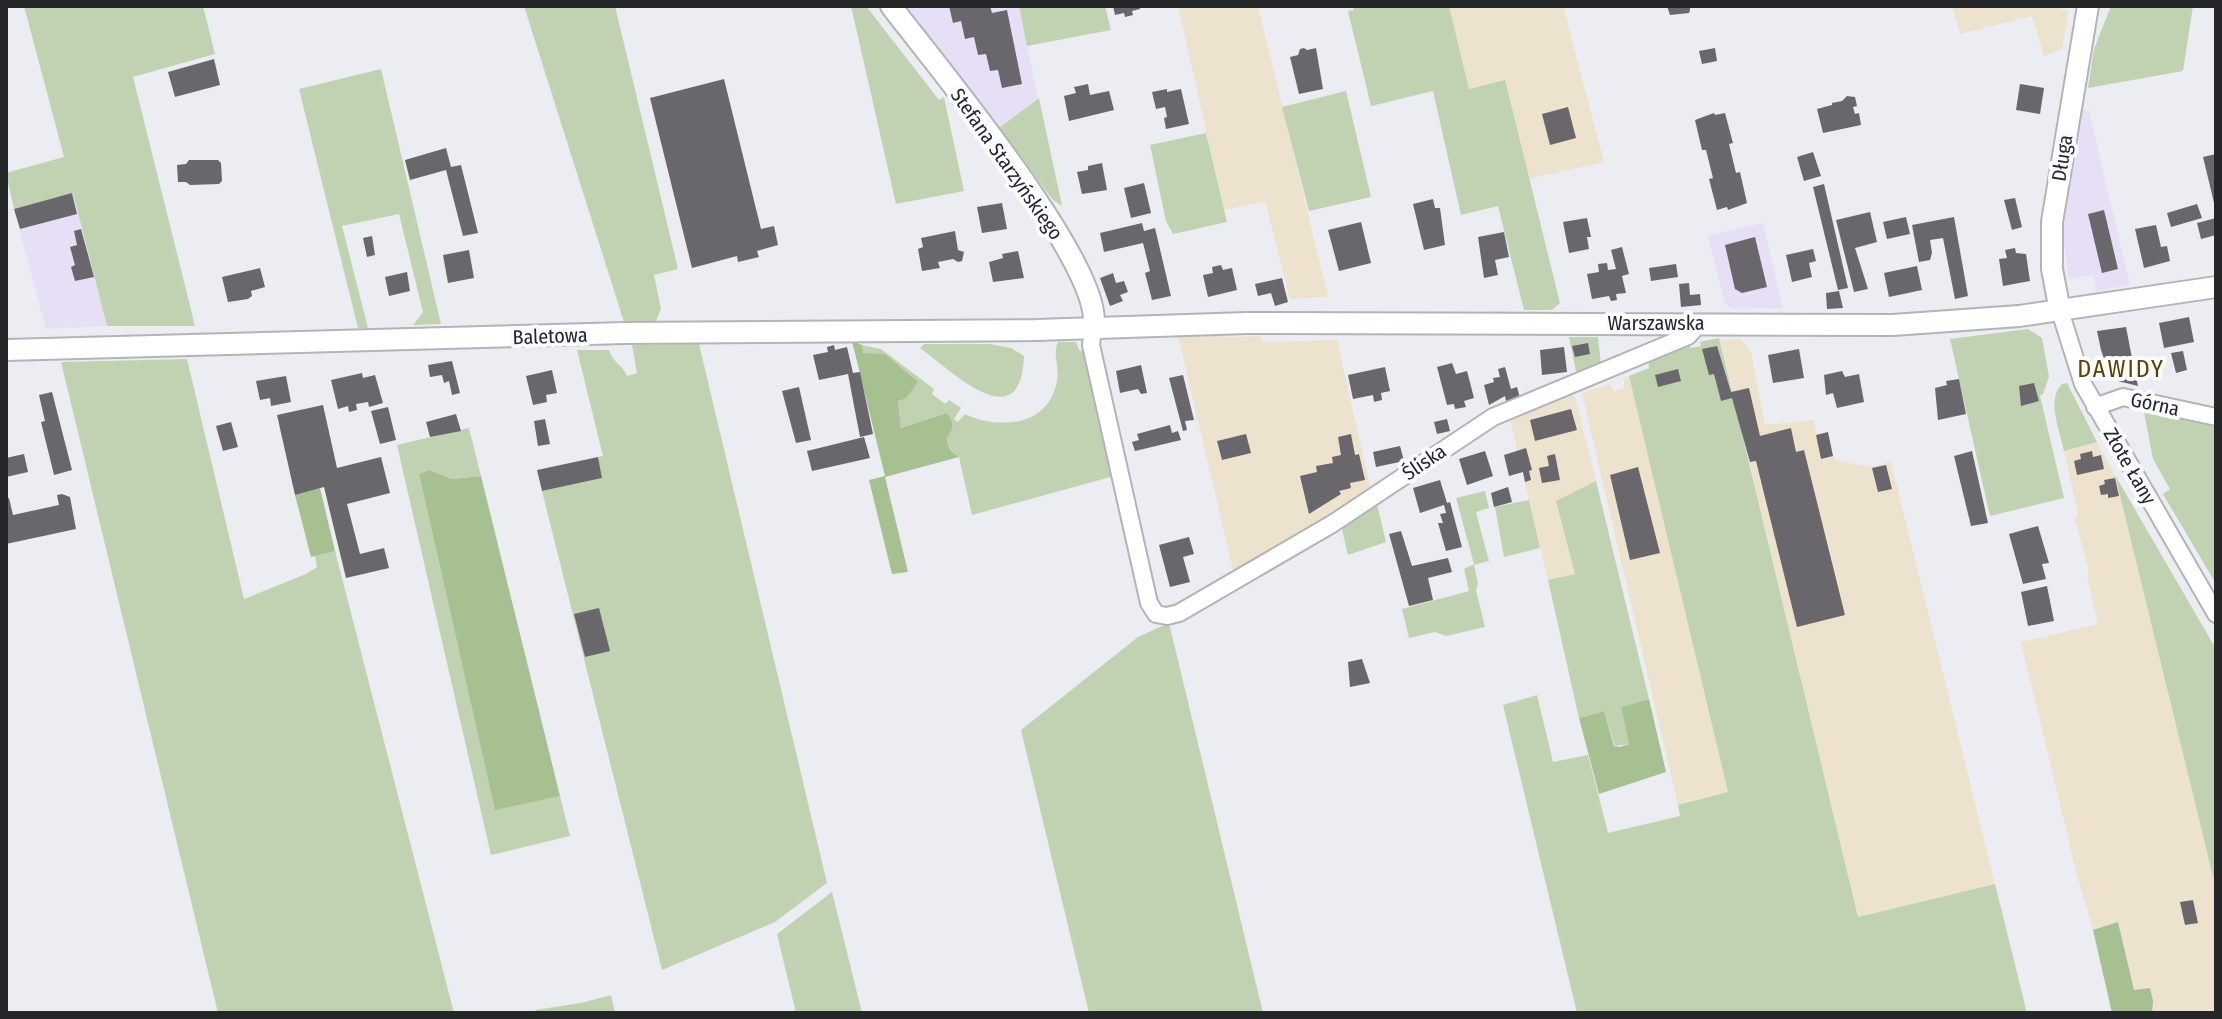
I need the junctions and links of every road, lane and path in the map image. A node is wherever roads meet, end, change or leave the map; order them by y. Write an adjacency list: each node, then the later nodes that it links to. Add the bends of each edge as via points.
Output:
1 (891, 6): 6 (street, Stefana Starzyńskiego, via 1050,217 1095,312)
2 (2088, 6): 4 (street, Długa, via 2052,222 2052,269)
3 (2216, 287): 4 (street, Warszawska)
4 (2060, 311): 5 (street, Warszawska, via 1893,325); 8 (street, Złote Łany)
5 (1700, 323): 6 (street, Warszawska); 10 (street, Śliska, via 1688,336 1493,417 1250,572 1179,613)
6 (1093, 328): 7 (street, Baletowa, via 625,333); 10 (street, Stefana Starzyńskiego, via 1091,345 1149,603)
7 (6, 350)
8 (2095, 407): 9 (street, Górna, via 2123,397); 11 (street, Złote Łany)
9 (2216, 417)
10 (1156, 614)
11 (2216, 614)

